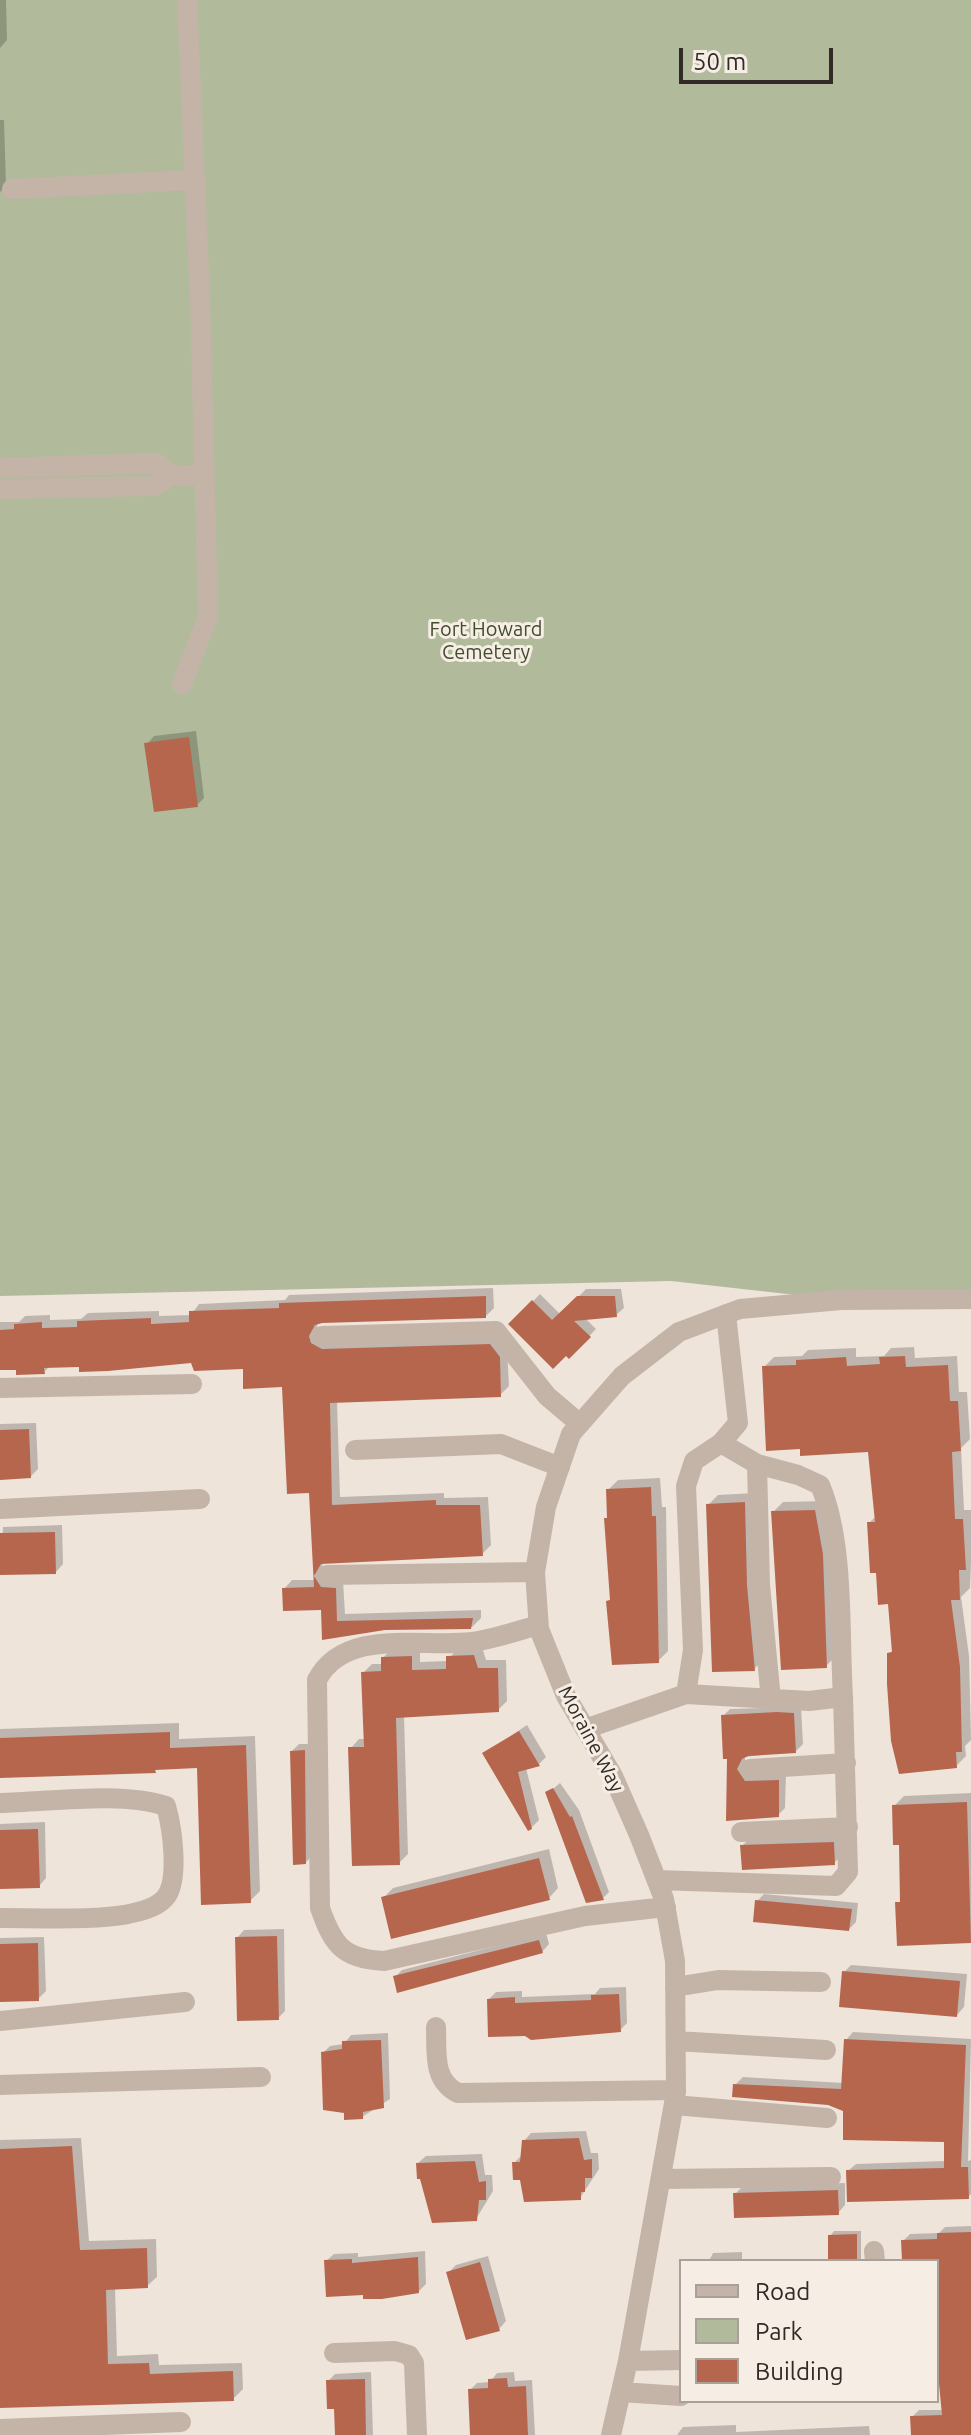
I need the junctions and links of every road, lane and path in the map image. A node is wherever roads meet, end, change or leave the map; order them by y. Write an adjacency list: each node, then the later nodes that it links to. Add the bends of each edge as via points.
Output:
1 (187, 0): 2 (street)
2 (195, 180): 3 (street); 5 (street)
3 (12, 189)
4 (0, 468): 6 (street, via 157,463)
5 (203, 475): 6 (street); 8 (street, via 208,616)
6 (171, 476): 7 (street, via 153,486)
7 (0, 489)
8 (182, 684)
9 (971, 1299): 10 (street, Moraine Way, via 841,1300)
10 (726, 1314): 14 (street, Moraine Way, via 679,1332 622,1376); 15 (street, via 738,1423)
11 (322, 1336): 14 (street, via 496,1331 547,1396)
12 (192, 1384): 13 (street)
13 (0, 1388)
14 (580, 1424): 18 (street, Moraine Way)
15 (721, 1443): 17 (street); 24 (street, via 694,1461 686,1486 693,1650)
16 (355, 1450): 18 (street, via 501,1444)
17 (757, 1464): 25 (street, via 820,1485 826,1501); 26 (street, via 760,1585)
18 (560, 1467): 21 (street, Moraine Way, via 546,1507)
19 (200, 1499): 20 (street)
20 (0, 1509)
21 (535, 1572): 22 (street); 23 (street, Moraine Way)
22 (327, 1575)
23 (538, 1625): 27 (street, Moraine Way); 34 (street, via 471,1642 370,1646 343,1651 326,1664 317,1680 320,1908 329,1934 362,1960 384,1961 585,1916)
24 (686, 1694): 26 (street); 27 (street)
25 (843, 1697): 26 (street); 28 (street)
26 (771, 1700)
27 (585, 1729): 33 (street, Moraine Way, via 613,1776)
28 (846, 1763): 29 (street); 31 (street)
29 (750, 1769)
30 (0, 1803): 35 (street, via 135,1800 166,1806 172,1828 172,1884 164,1899 124,1915)
31 (848, 1827): 32 (street); 33 (street, via 848,1872 836,1886)
32 (741, 1832)
33 (657, 1880): 34 (street, Moraine Way)
34 (666, 1907): 37 (street, Moraine Way)
35 (0, 1918)
36 (821, 1982): 37 (street, via 718,1980)
37 (675, 1987): 41 (street, Moraine Way)
38 (185, 2002): 39 (street)
39 (0, 2021)
40 (436, 2027): 45 (street, via 438,2071 445,2086 458,2093)
41 (676, 2041): 42 (street); 45 (street, Moraine Way)
42 (826, 2050)
43 (261, 2077): 44 (street)
44 (0, 2085)
45 (675, 2098): 46 (street); 48 (street, Moraine Way)
46 (827, 2118)
47 (831, 2177): 48 (street)
48 (661, 2179): 51 (street, Moraine Way)
49 (334, 2353): 56 (street, via 409,2355 414,2363)
50 (679, 2360): 51 (street)
51 (628, 2361): 52 (street, Moraine Way)
52 (621, 2392): 53 (street); 57 (street, Moraine Way)
53 (679, 2396)
54 (181, 2422): 55 (street)
55 (0, 2429)
56 (417, 2435)
57 (611, 2435)

